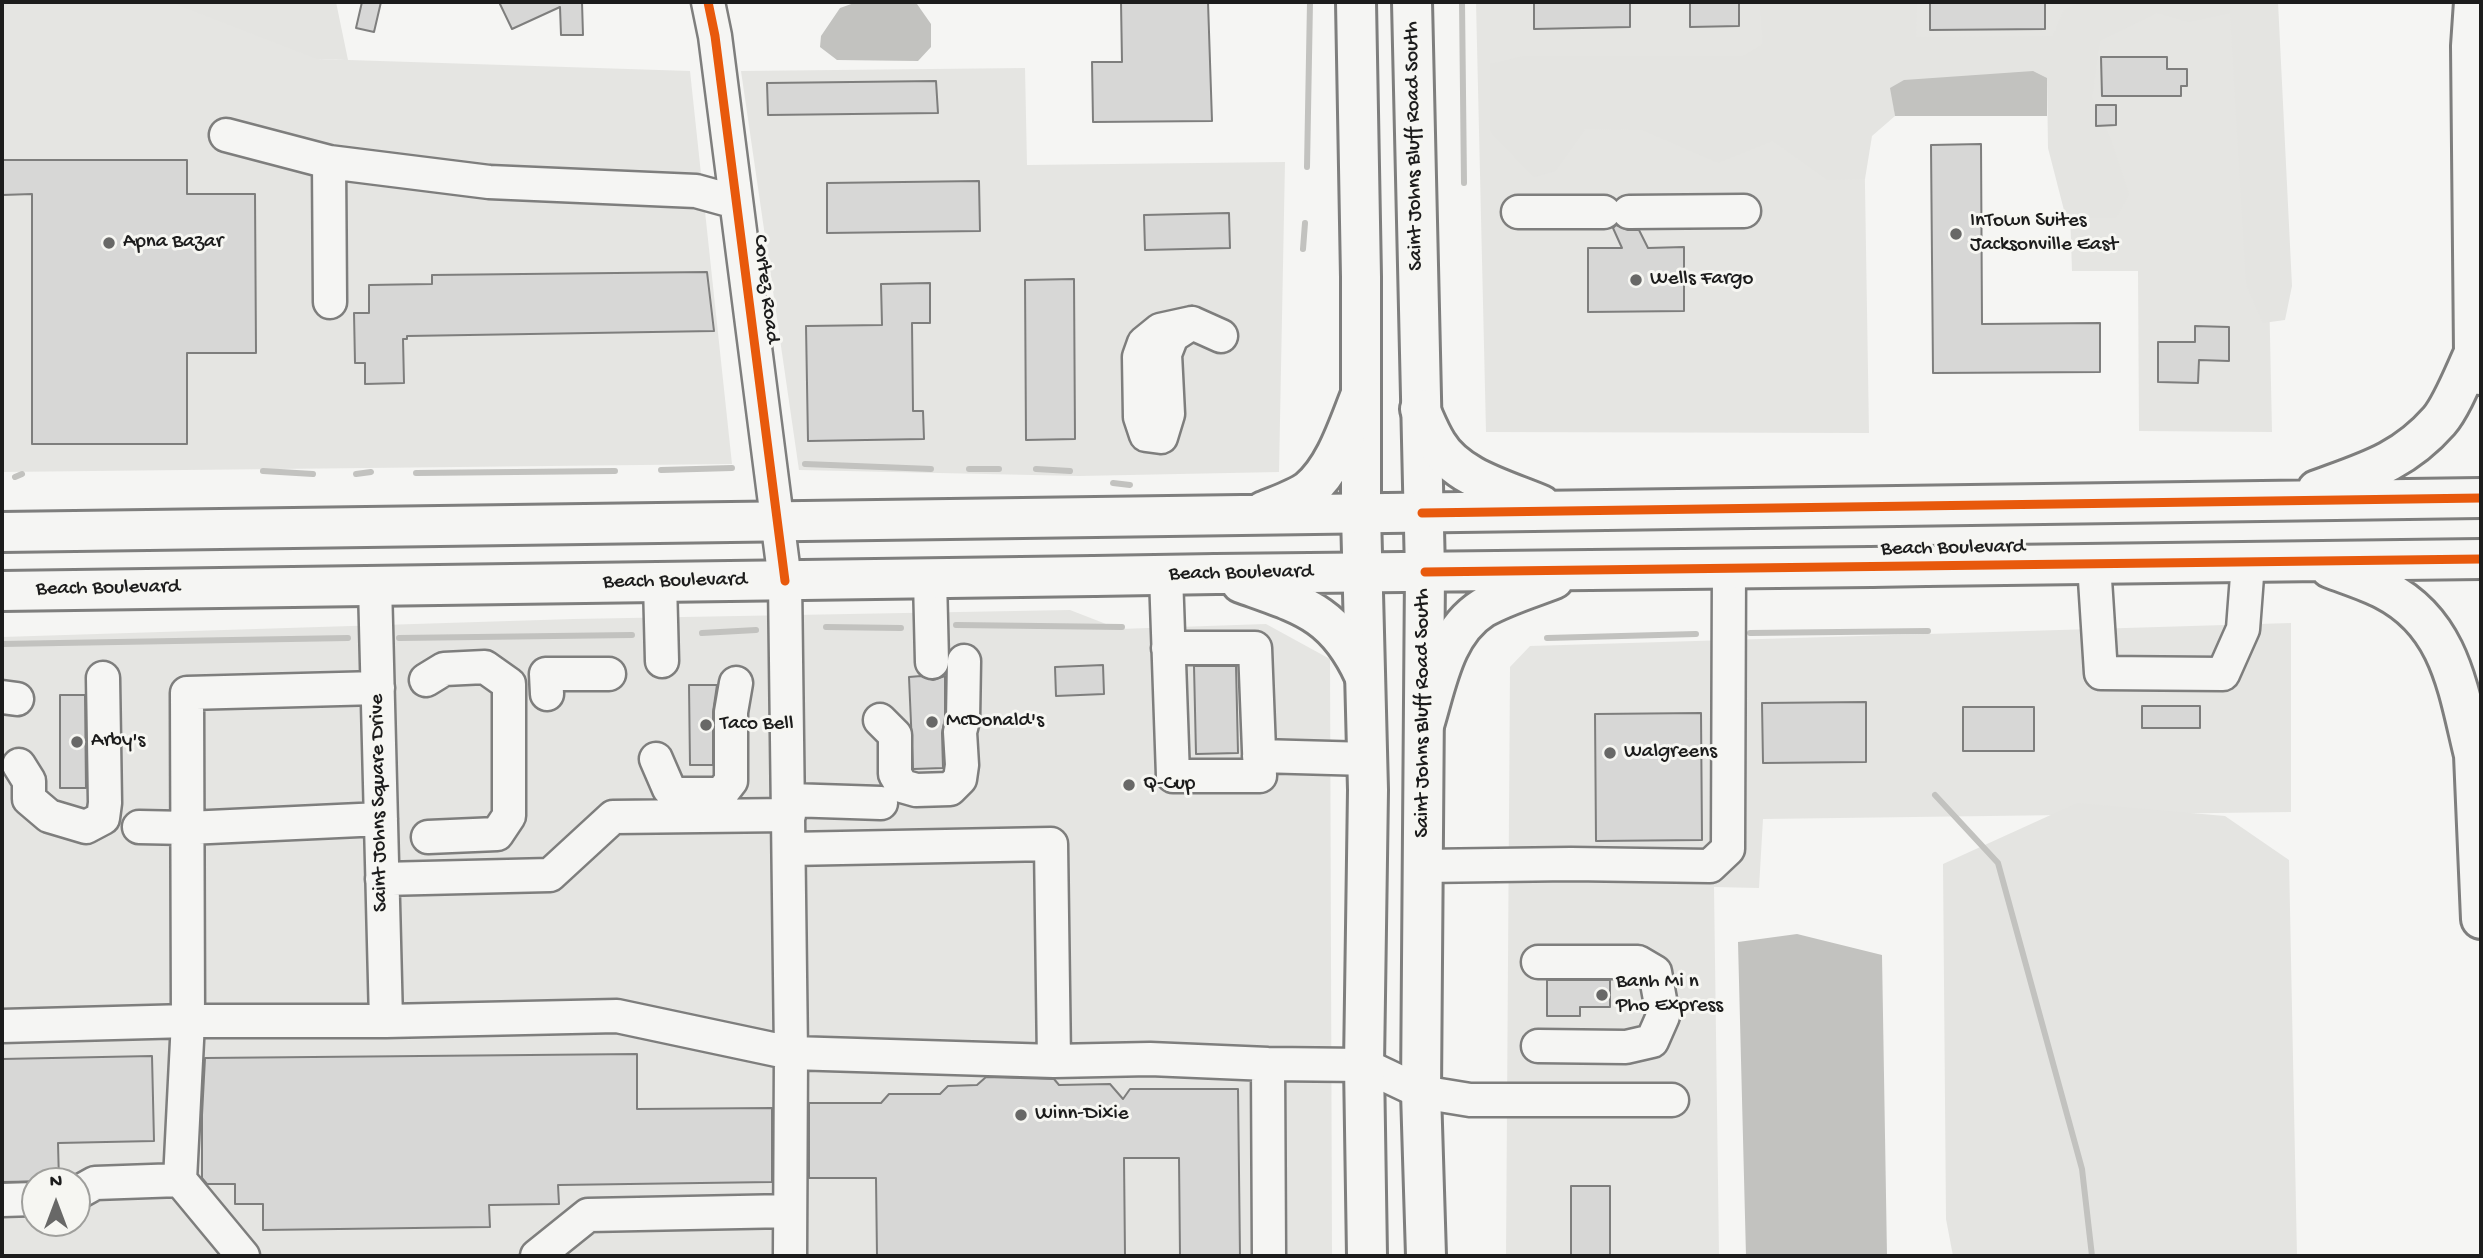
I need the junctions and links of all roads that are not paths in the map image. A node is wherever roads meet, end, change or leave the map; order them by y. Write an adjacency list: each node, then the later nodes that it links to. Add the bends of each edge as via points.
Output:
1 (708, 2): 7 (street, Cortez Road)
2 (1356, 2): 13 (main road)
3 (1412, 2): 14 (main road, Saint Johns Bluff Road South)
4 (2474, 2): 12 (main road)
5 (226, 135): 6 (street)
6 (329, 162): 7 (street, via 489,182 696,191); 10 (street)
7 (736, 202): 22 (street, Cortez Road)
8 (1744, 211): 9 (street)
9 (1518, 212)
10 (330, 302)
11 (1221, 336): 15 (street, via 1192,323 1160,330 1144,343 1139,357 1140,417 1146,435)
12 (2478, 364): 16 (main road, via 2440,419 2403,454)
13 (1361, 394): 20 (main road); 21 (main road, via 1320,478 1308,491)
14 (1420, 409): 18 (main road, via 1437,445 1451,461 1477,478); 19 (main road, Saint Johns Bluff Road South)
15 (1161, 437)
16 (2292, 500): 17 (main road); 18 (main road)
17 (2474, 500)
18 (1556, 511): 19 (main road)
19 (1422, 513): 20 (main road); 31 (main road, Saint Johns Bluff Road South)
20 (1361, 514): 21 (main road); 30 (main road)
21 (1254, 516): 22 (main road)
22 (777, 523): 23 (main road); 35 (street, Cortez Road)
23 (2, 532)
24 (2481, 559): 25 (main road, Beach Boulevard)
25 (2315, 562): 26 (main road, Beach Boulevard); 53 (main road, via 2386,590 2426,621 2454,674)
26 (2248, 563): 27 (main road, Beach Boulevard); 27 (street, via 2243,629 2223,674 2101,673)
27 (2094, 564): 28 (main road, Beach Boulevard)
28 (1729, 569): 29 (main road, Beach Boulevard); 65 (street, via 1728,849 1710,866)
29 (1574, 571): 31 (main road, Beach Boulevard); 52 (main road, via 1484,608 1464,624 1447,650)
30 (1362, 572): 31 (main road, Beach Boulevard); 32 (main road, Beach Boulevard); 44 (main road)
31 (1425, 572): 52 (main road, Saint Johns Bluff Road South)
32 (1216, 574): 33 (main road, Beach Boulevard); 44 (main road, via 1299,604 1326,620 1342,635)
33 (1166, 575): 34 (main road, Beach Boulevard); 39 (street)
34 (930, 579): 35 (main road, Beach Boulevard); 41 (street)
35 (785, 581): 36 (main road, Beach Boulevard); 59 (street, Cortez Road)
36 (660, 582): 37 (main road, Beach Boulevard); 40 (street)
37 (375, 585): 38 (main road, Beach Boulevard); 48 (street, Saint Johns Square Drive)
38 (2, 591)
39 (1168, 648): 54 (street, via 1255,648); 54 (street, via 1173,776 1260,776)
40 (662, 661)
41 (932, 662)
42 (964, 662): 51 (street, via 962,765 960,779 950,789 902,786 895,774 895,735)
43 (609, 674): 49 (street, via 546,674)
44 (1364, 675): 56 (main road)
45 (103, 678): 57 (street, via 103,818 86,827 49,816 29,799 29,781)
46 (426, 680): 63 (street, via 444,669 485,667 509,684 509,816 497,834)
47 (736, 683): 55 (street, via 727,789 721,794 675,794)
48 (378, 688): 60 (street, Saint Johns Square Drive); 62 (street, via 187,693)
49 (547, 694)
50 (2481, 715): 53 (main road)
51 (880, 720)
52 (1425, 722): 65 (main road, Saint Johns Bluff Road South)
53 (2474, 755): 67 (main road)
54 (1259, 756): 56 (street)
55 (656, 759)
56 (1368, 759): 76 (main road)
57 (19, 765)
58 (881, 803): 59 (street)
59 (789, 807): 64 (street, Cortez Road); 66 (street, via 613,817 550,875)
60 (381, 819): 62 (street); 66 (street, Saint Johns Square Drive)
61 (139, 827): 62 (street)
62 (188, 828): 69 (street)
63 (428, 837)
64 (789, 849): 73 (street, Cortez Road); 74 (street, via 1051,844)
65 (1423, 866): 77 (main road, Saint Johns Bluff Road South)
66 (382, 879): 70 (street, Saint Johns Square Drive)
67 (2481, 919)
68 (1538, 962): 72 (street, via 1638,962 1655,972 1663,1016 1652,1041 1626,1047)
69 (188, 1021): 70 (street); 71 (street); 79 (street)
70 (386, 1021): 73 (street, via 617,1016)
71 (2, 1026)
72 (1538, 1046)
73 (791, 1053): 74 (street); 83 (street, Cortez Road)
74 (1054, 1061): 75 (street)
75 (1268, 1064): 76 (street); 87 (street)
76 (1364, 1065): 77 (street); 88 (main road)
77 (1421, 1092): 78 (street, via 1470,1100); 89 (main road, Saint Johns Bluff Road South)
78 (1672, 1100)
79 (180, 1180): 80 (street); 84 (street)
80 (91, 1185)
81 (2, 1199): 82 (street)
82 (21, 1199)
83 (790, 1211): 85 (street, via 588,1215); 86 (street, Cortez Road)
84 (243, 1256)
85 (537, 1256)
86 (790, 1256)
87 (1269, 1256)
88 (1367, 1256)
89 (1426, 1256)

